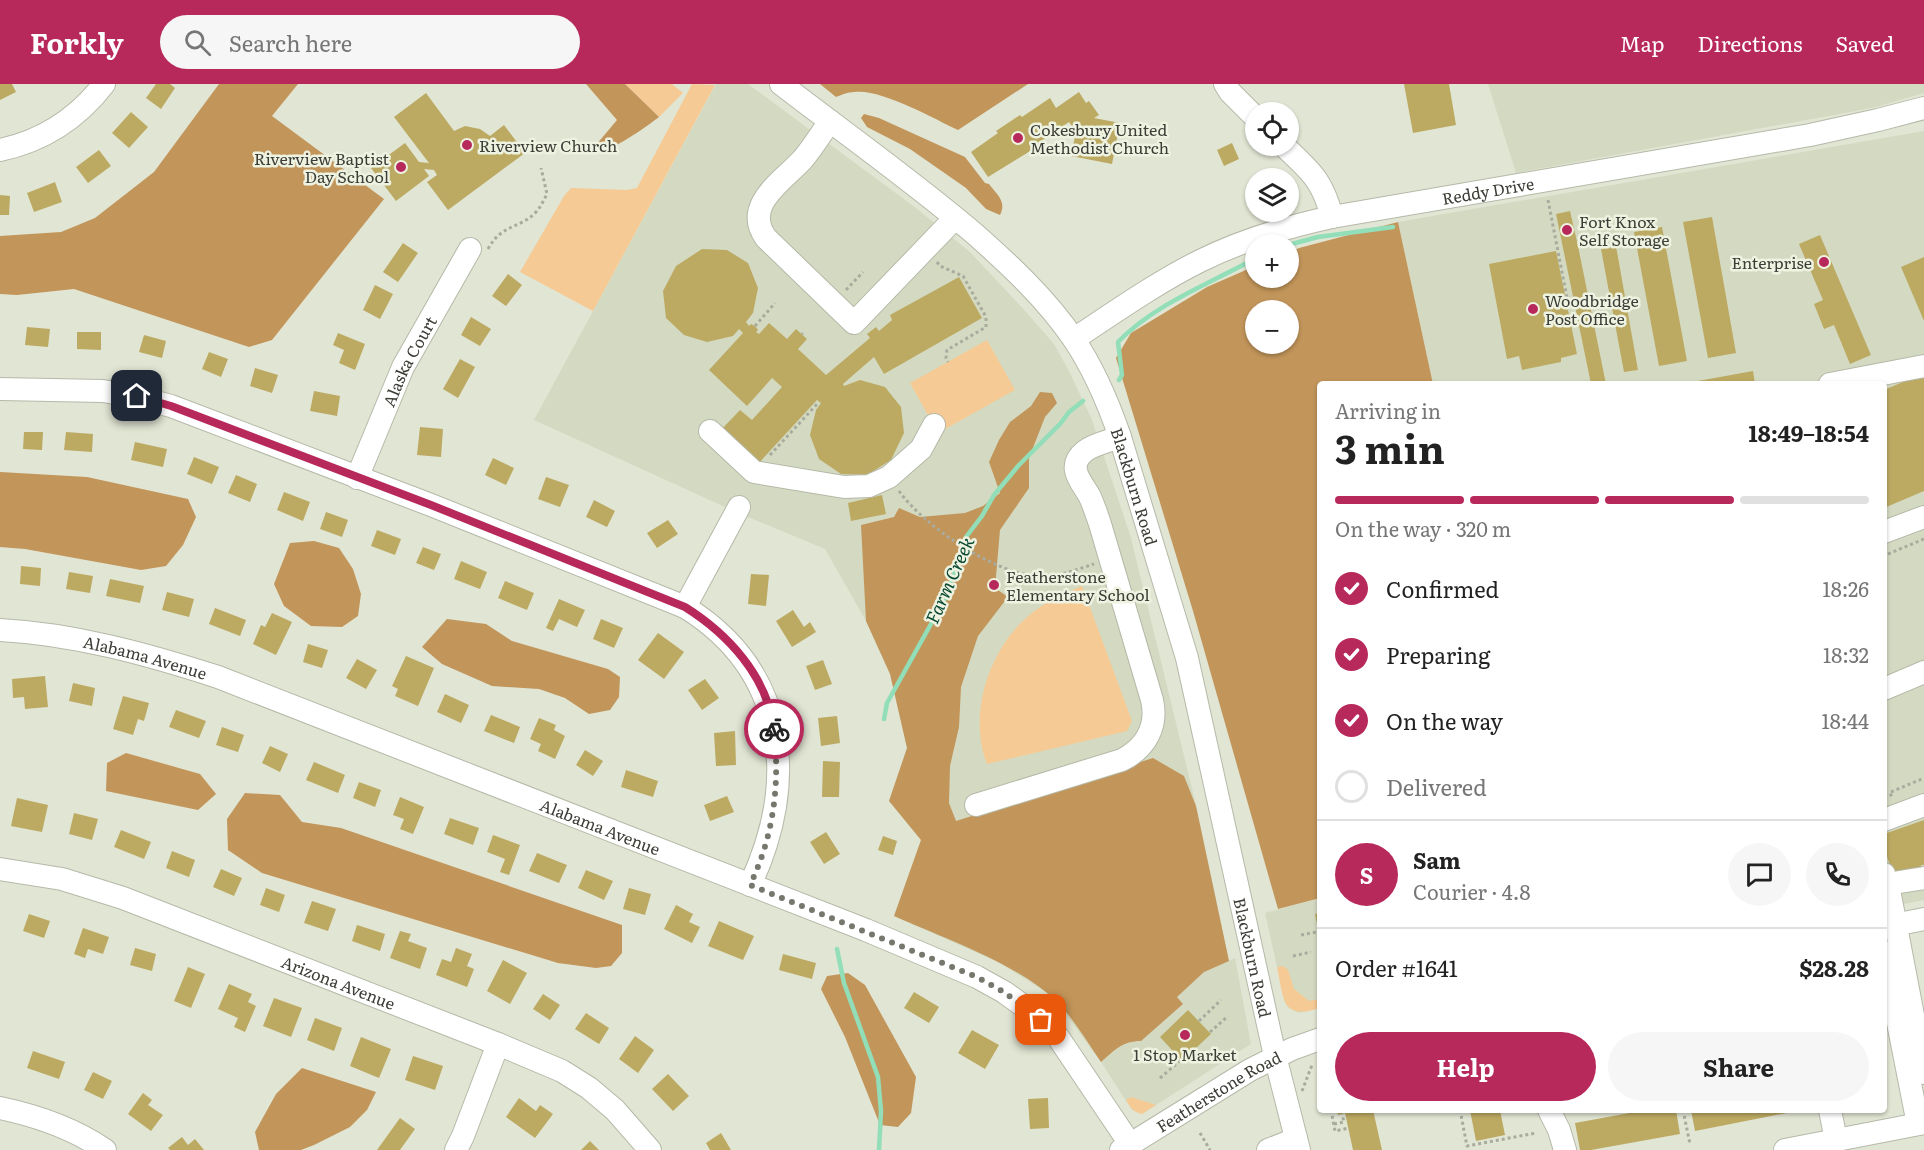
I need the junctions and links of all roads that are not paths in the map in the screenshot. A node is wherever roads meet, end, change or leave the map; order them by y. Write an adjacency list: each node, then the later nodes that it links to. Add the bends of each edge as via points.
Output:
1 (104, 84): 7 (street, via 63,125 42,137)
2 (781, 84): 6 (street, Blackburn Road)
3 (1226, 84): 4 (street)
4 (1245, 107)
5 (1924, 108): 9 (street, Reddy Drive, via 1810,135)
6 (830, 121): 10 (street, Blackburn Road); 10 (street, via 803,158 766,197 758,214 759,225 766,238 854,323)
7 (0, 150)
8 (1294, 156): 9 (street, via 1320,184)
9 (1332, 217): 12 (street, Reddy Drive, via 1273,231 1220,252 1147,291)
10 (955, 218): 12 (street, Blackburn Road, via 1034,289)
11 (478, 250): 19 (street, Alaska Court, via 403,367)
12 (1074, 339): 18 (street, Blackburn Road, via 1092,369)
13 (1924, 366): 14 (street)
14 (1846, 381)
15 (0, 389): 19 (street, via 82,390 137,396)
16 (934, 425): 17 (street, via 921,449 891,476 869,486 844,487 754,472)
17 (710, 431)
18 (1120, 437): 27 (street, via 1087,450 1075,471 1095,509 1154,706 1153,725 1134,753 1122,760); 40 (street, Blackburn Road, via 1187,658)
19 (357, 478): 23 (street)
20 (739, 507): 23 (street)
21 (1924, 517): 22 (street)
22 (1887, 542)
23 (685, 607): 33 (street, via 725,637 742,656 756,677 774,725 775,808 766,846)
24 (0, 630): 33 (street, Alabama Avenue, via 126,650 218,677)
25 (1924, 672): 26 (street)
26 (1887, 688)
27 (976, 805)
28 (1924, 805): 29 (street)
29 (1887, 819)
30 (0, 869): 39 (street, Arizona Avenue, via 93,887)
31 (1924, 878): 32 (street)
32 (1887, 879)
33 (750, 885): 48 (street, Alabama Avenue, via 977,977 1004,992 1058,1037)
34 (1887, 891): 36 (street)
35 (1924, 919): 36 (street)
36 (1890, 926): 41 (street)
37 (1887, 966): 45 (street)
38 (1317, 1040): 40 (street, Featherstone Road)
39 (498, 1044): 50 (street); 51 (street, Arizona Avenue, via 562,1071 589,1088 615,1110)
40 (1275, 1056): 47 (street, Blackburn Road); 48 (street, Featherstone Road)
41 (1924, 1073)
42 (0, 1108): 49 (street, via 68,1129)
43 (1550, 1113): 53 (street)
44 (1831, 1113): 46 (street)
45 (1921, 1124): 46 (street)
46 (1836, 1140): 54 (street)
47 (1298, 1145): 52 (street)
48 (1125, 1147)
49 (105, 1150)
50 (456, 1150)
51 (650, 1150)
52 (1268, 1150)
53 (1565, 1150)
54 (1785, 1150)

